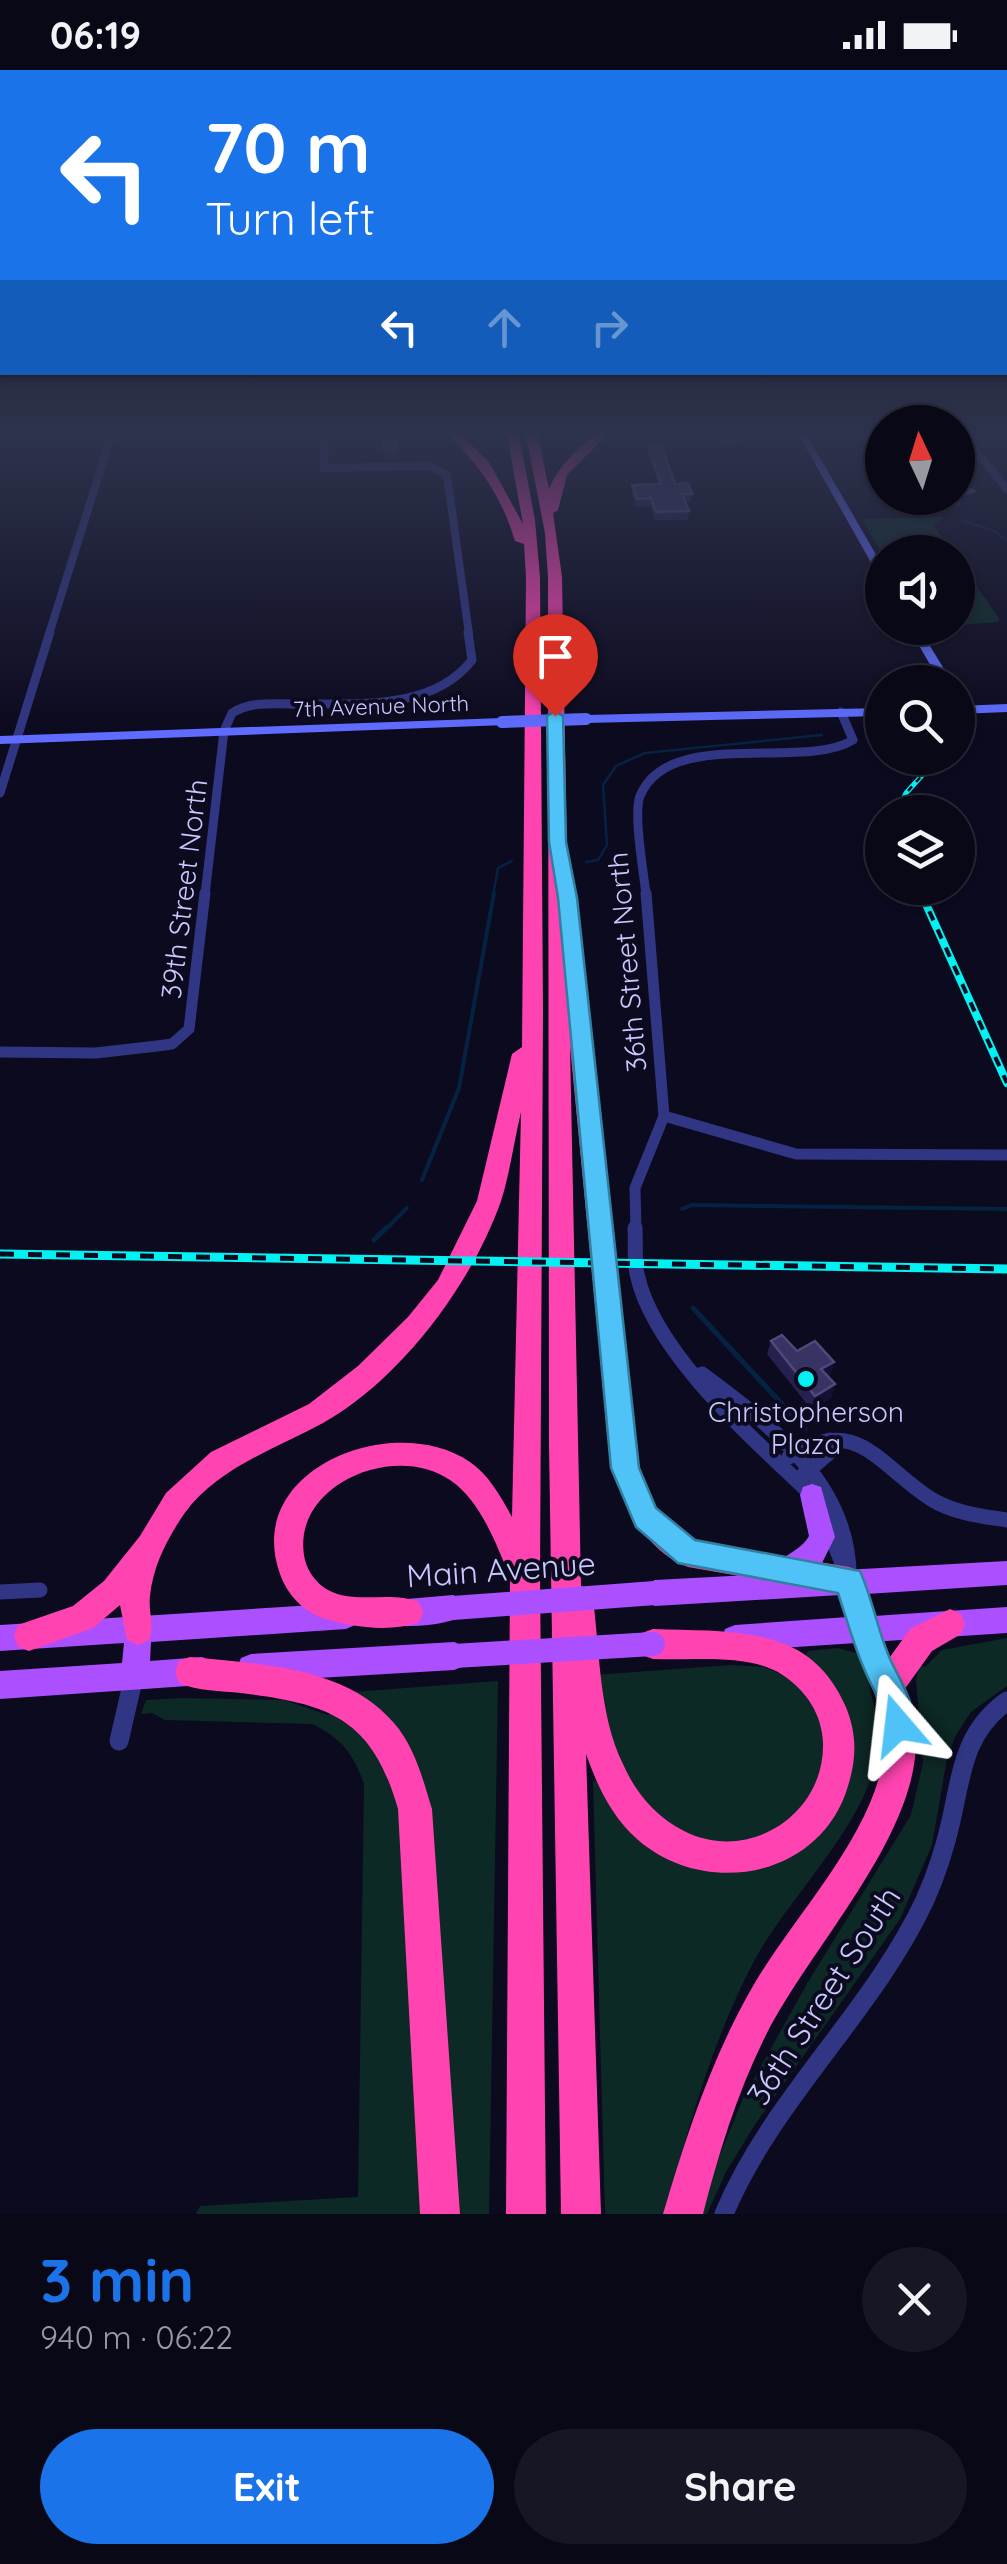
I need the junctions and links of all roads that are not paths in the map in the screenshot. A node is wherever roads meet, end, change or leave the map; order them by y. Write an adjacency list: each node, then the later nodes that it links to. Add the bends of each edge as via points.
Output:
1 (78, 530): 14 (street)
2 (455, 530): 13 (street, via 472,660 458,679 391,700 245,706 227,718)
3 (519, 530): 8 (highway)
4 (530, 530): 8 (highway)
5 (550, 530): 7 (highway)
6 (551, 530): 7 (highway)
7 (551, 534): 16 (highway)
8 (533, 577): 17 (highway)
9 (975, 707): 10 (street)
10 (1007, 708)
11 (842, 712): 12 (street, 7th Avenue North); 13 (street, 7th Avenue North, bridge); 19 (street, 36th Street North, via 852,740 837,750 686,760 642,788)
12 (865, 712)
13 (224, 731): 14 (street, 7th Avenue North); 18 (street, 39th Street North, via 189,1029 172,1044 96,1053)
14 (7, 739): 15 (street)
15 (0, 793)
16 (558, 842): 24 (highway); 27 (highway, via 625,1468 646,1517 688,1553)
17 (533, 1011): 26 (highway, via 490,1201 447,1287 367,1374 318,1412 222,1460 176,1502); 29 (highway)
18 (0, 1052)
19 (664, 1116): 20 (street, via 796,1154); 22 (street, 36th Street North, via 635,1188 636,1272 646,1302 719,1405)
20 (1007, 1155)
21 (830, 1440): 22 (street, via 815,1440); 23 (street, via 830,1452); 25 (street, via 872,1448 933,1500)
22 (788, 1459): 23 (street, 36th Street North)
23 (806, 1482): 27 (main road, via 822,1536 813,1554); 30 (street, 36th Street North); 30 (street, 36th Street North, via 834,1502 854,1560)
24 (564, 1490): 40 (highway, via 599,1740 630,1808 650,1832 717,1859 742,1861 799,1836 830,1796 836,1768 839,1739 819,1688 777,1657); 49 (highway)
25 (1007, 1520)
26 (150, 1546): 38 (highway, via 137,1576); 39 (highway, via 82,1618)
27 (792, 1569): 30 (highway); 31 (main road)
28 (1007, 1573): 30 (main road, Main Avenue)
29 (525, 1579): 34 (highway, via 504,1527 462,1472 403,1453 359,1459 316,1484 303,1501 290,1521 290,1565 320,1602); 48 (highway)
30 (849, 1581): 31 (main road, Main Avenue); 37 (main road)
31 (748, 1587): 34 (main road, Main Avenue, bridge)
32 (40, 1590): 33 (street)
33 (0, 1592)
34 (408, 1612): 38 (main road, Main Avenue)
35 (1007, 1620): 36 (main road)
36 (950, 1624): 37 (main road); 44 (highway, via 921,1640)
37 (865, 1628): 40 (main road); 44 (highway, via 877,1668)
38 (138, 1630): 39 (main road, Main Avenue); 42 (main road)
39 (14, 1637)
40 (653, 1644): 41 (main road, bridge)
41 (190, 1672): 42 (main road); 47 (highway, via 330,1694 373,1723 398,1754 415,1809)
42 (134, 1674): 43 (main road); 46 (street)
43 (0, 1685)
44 (890, 1685): 50 (highway, via 899,1757 890,1796 766,1998 728,2074)
45 (1007, 1701): 51 (street, 36th Street South, via 967,1743 949,1832 920,1910)
46 (119, 1742)
47 (440, 2214)
48 (526, 2214)
49 (581, 2214)
50 (683, 2214)
51 (724, 2214)

